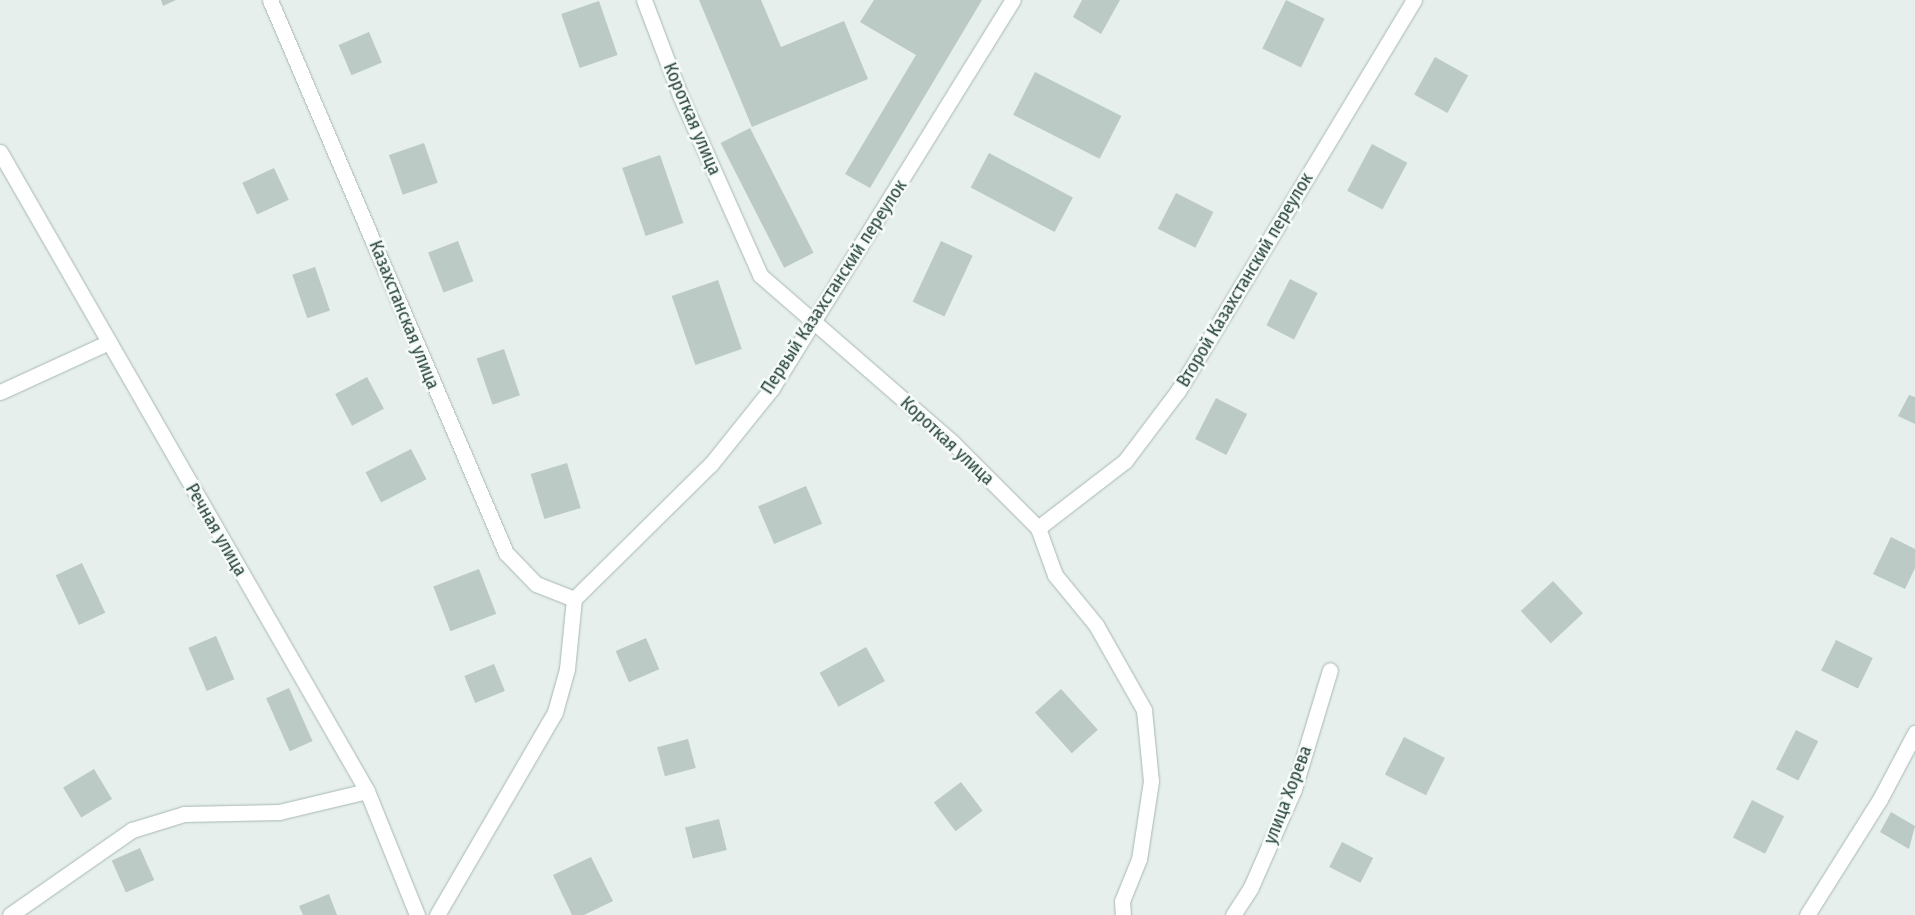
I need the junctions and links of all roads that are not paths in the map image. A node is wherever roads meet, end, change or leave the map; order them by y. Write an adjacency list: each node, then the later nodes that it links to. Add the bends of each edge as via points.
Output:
1 (270, 0): 10 (street, Казахстанская улица, via 506,553 536,584)
2 (644, 0): 6 (street, Короткая улица, via 680,95 760,275)
3 (1013, 0): 6 (street, Первый Казахстанский переулок)
4 (1414, 0): 9 (street, Второй Казахстанский переулок, via 1178,391 1125,461)
5 (0, 152): 7 (street, Речная улица)
6 (816, 323): 9 (street, Короткая улица, via 952,442); 10 (street, Первый Казахстанский переулок, via 772,388 712,464)
7 (109, 342): 8 (street); 13 (street, Речная улица)
8 (0, 392)
9 (1038, 528): 17 (street, Короткая улица, via 1055,575 1096,625 1144,710 1151,781 1139,858 1122,901)
10 (574, 599): 16 (street, via 567,669 555,712)
11 (1330, 670): 18 (street, улица Хорева, via 1294,789 1251,887)
12 (1915, 733): 19 (street, via 1880,799)
13 (366, 791): 14 (street, via 279,812 184,814 132,830); 15 (street, Речная улица)
14 (10, 915)
15 (417, 915)
16 (437, 915)
17 (1123, 915)
18 (1233, 915)
19 (1807, 915)

